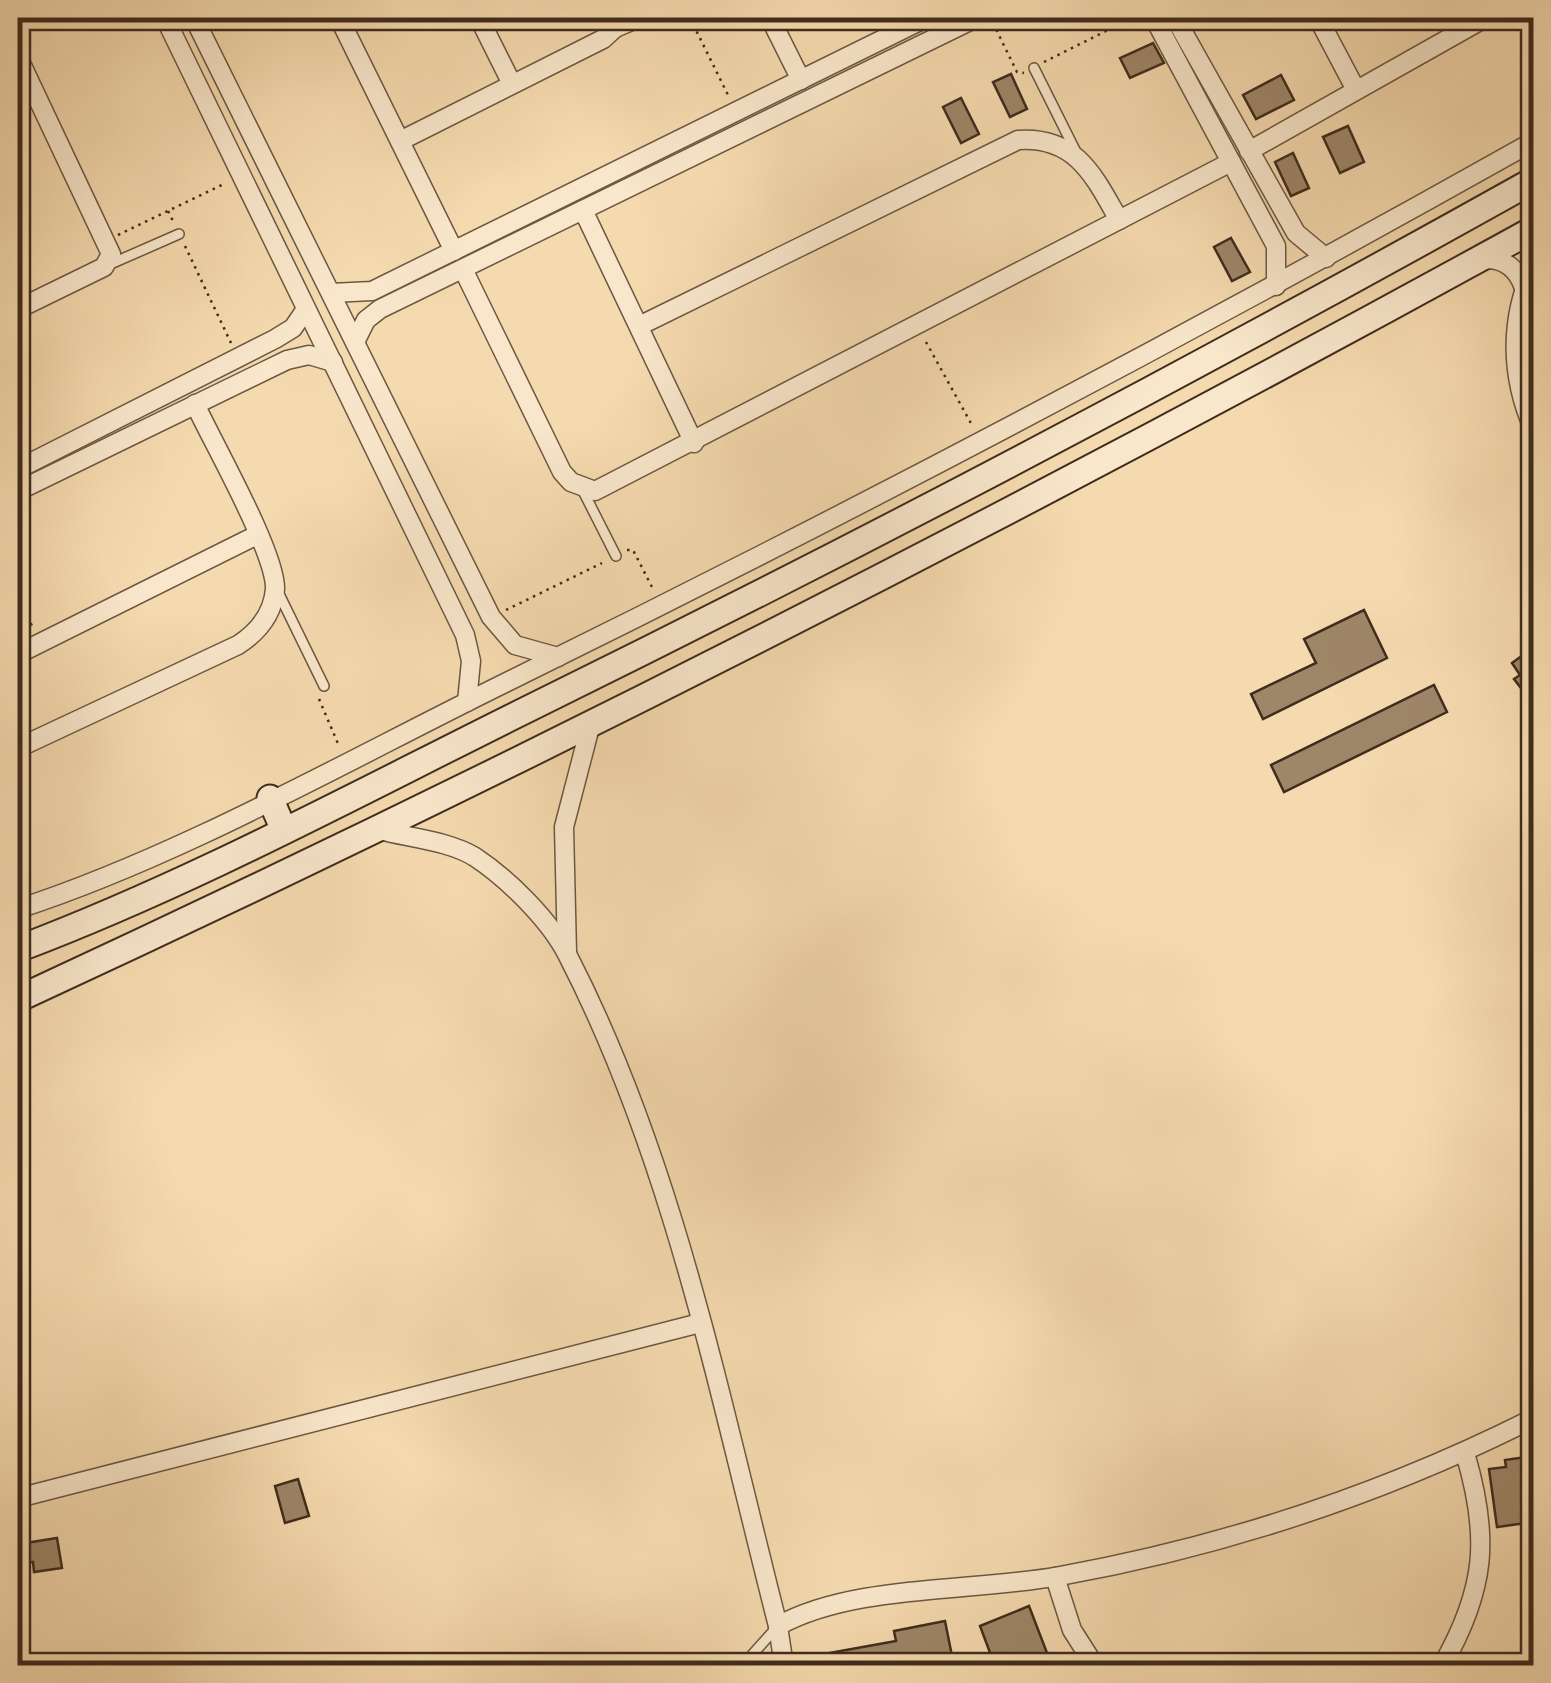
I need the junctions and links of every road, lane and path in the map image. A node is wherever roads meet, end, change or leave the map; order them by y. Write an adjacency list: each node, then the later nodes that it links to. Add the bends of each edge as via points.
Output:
1 (165, 18): 20 (street)
2 (194, 18): 18 (street)
3 (339, 18): 25 (street)
4 (479, 18): 22 (street)
5 (650, 18): 16 (lane)
6 (690, 18): 24 (path)
7 (770, 18): 21 (street)
8 (976, 18): 32 (street)
9 (990, 18): 19 (path, via 1017,72)
10 (1132, 18): 19 (path)
11 (1154, 18): 29 (street)
12 (1175, 18): 27 (street)
13 (1318, 18): 23 (street)
14 (1484, 18): 23 (street)
15 (919, 19): 21 (street)
16 (614, 26): 22 (street)
17 (18, 57): 39 (street)
18 (214, 58): 20 (street); 49 (street)
19 (1034, 68): 28 (lane)
20 (191, 70): 30 (street)
21 (801, 80): 24 (street)
22 (512, 84): 25 (street)
23 (1356, 90): 27 (street)
24 (737, 112): 40 (street)
25 (400, 141): 40 (street)
26 (1534, 142): 41 (street)
27 (1249, 151): 35 (street)
28 (1077, 154): 34 (street); 53 (street, via 1039,138 1009,143)
29 (1231, 162): 34 (street); 37 (street)
30 (242, 176): 33 (path); 51 (street)
31 (1534, 180): 80 (street, via 1080,428 687,631)
32 (583, 210): 45 (street); 53 (street)
33 (168, 211): 38 (path); 39 (path)
34 (1119, 220): 54 (street)
35 (1289, 222): 37 (street); 41 (street)
36 (1534, 230): 42 (street)
37 (1269, 232): 46 (street, via 1278,253)
38 (179, 234): 44 (lane); 56 (path)
39 (108, 240): 44 (street, via 111,254)
40 (454, 251): 48 (street)
41 (1326, 258): 46 (street)
42 (1478, 260): 47 (street, via 1502,260); 76 (street, via 1103,464)
43 (1534, 266): 47 (street)
44 (104, 267): 50 (street)
45 (463, 269): 52 (street); 63 (street, via 562,472)
46 (1276, 286): 60 (street)
47 (1524, 288): 59 (street, via 1515,354)
48 (372, 291): 49 (street); 52 (street)
49 (331, 293): 55 (street)
50 (18, 309)
51 (306, 309): 56 (street, via 293,328); 57 (street)
52 (380, 310): 55 (street, via 360,327)
53 (639, 326): 61 (street)
54 (918, 326): 60 (path); 61 (street)
55 (355, 342): 70 (street)
56 (238, 358): 62 (street)
57 (333, 362): 58 (street, via 298,356); 75 (street, via 466,635)
58 (195, 404): 64 (street); 65 (street)
59 (1534, 430)
60 (981, 441): 69 (street)
61 (694, 443): 63 (street, via 608,488)
62 (18, 469)
63 (582, 489): 66 (lane)
64 (18, 491)
65 (256, 535): 67 (street); 71 (street)
66 (616, 556): 69 (path, via 633,550); 70 (path)
67 (275, 587): 74 (lane); 77 (street, via 265,621 238,645)
68 (18, 596): 71 (path)
69 (662, 606): 73 (street)
70 (491, 617): 73 (street, via 515,645)
71 (40, 643): 72 (street)
72 (18, 654)
73 (558, 657): 75 (street)
74 (324, 686): 78 (path, via 319,706)
75 (467, 702): 78 (street)
76 (590, 727): 81 (street); 85 (street, via 564,827)
77 (18, 748)
78 (347, 761): 79 (street)
79 (270, 798): 80 (street); 82 (street, via 146,859)
80 (283, 828): 83 (street)
81 (380, 830): 85 (street, via 474,856 528,904); 86 (street)
82 (18, 909)
83 (59, 934): 84 (street); 86 (street)
84 (18, 949)
85 (567, 954): 88 (street, via 636,1104)
86 (81, 970): 87 (street)
87 (18, 999)
88 (700, 1323): 91 (street); 93 (street)
89 (1534, 1418): 90 (street)
90 (1464, 1452): 92 (street, via 1256,1530); 97 (street, via 1480,1506 1482,1562 1469,1616)
91 (18, 1498)
92 (1055, 1577): 93 (street, via 838,1601); 96 (street, via 1072,1630)
93 (778, 1626): 94 (lane); 95 (street)
94 (742, 1666)
95 (784, 1666)
96 (1095, 1666)
97 (1442, 1666)

